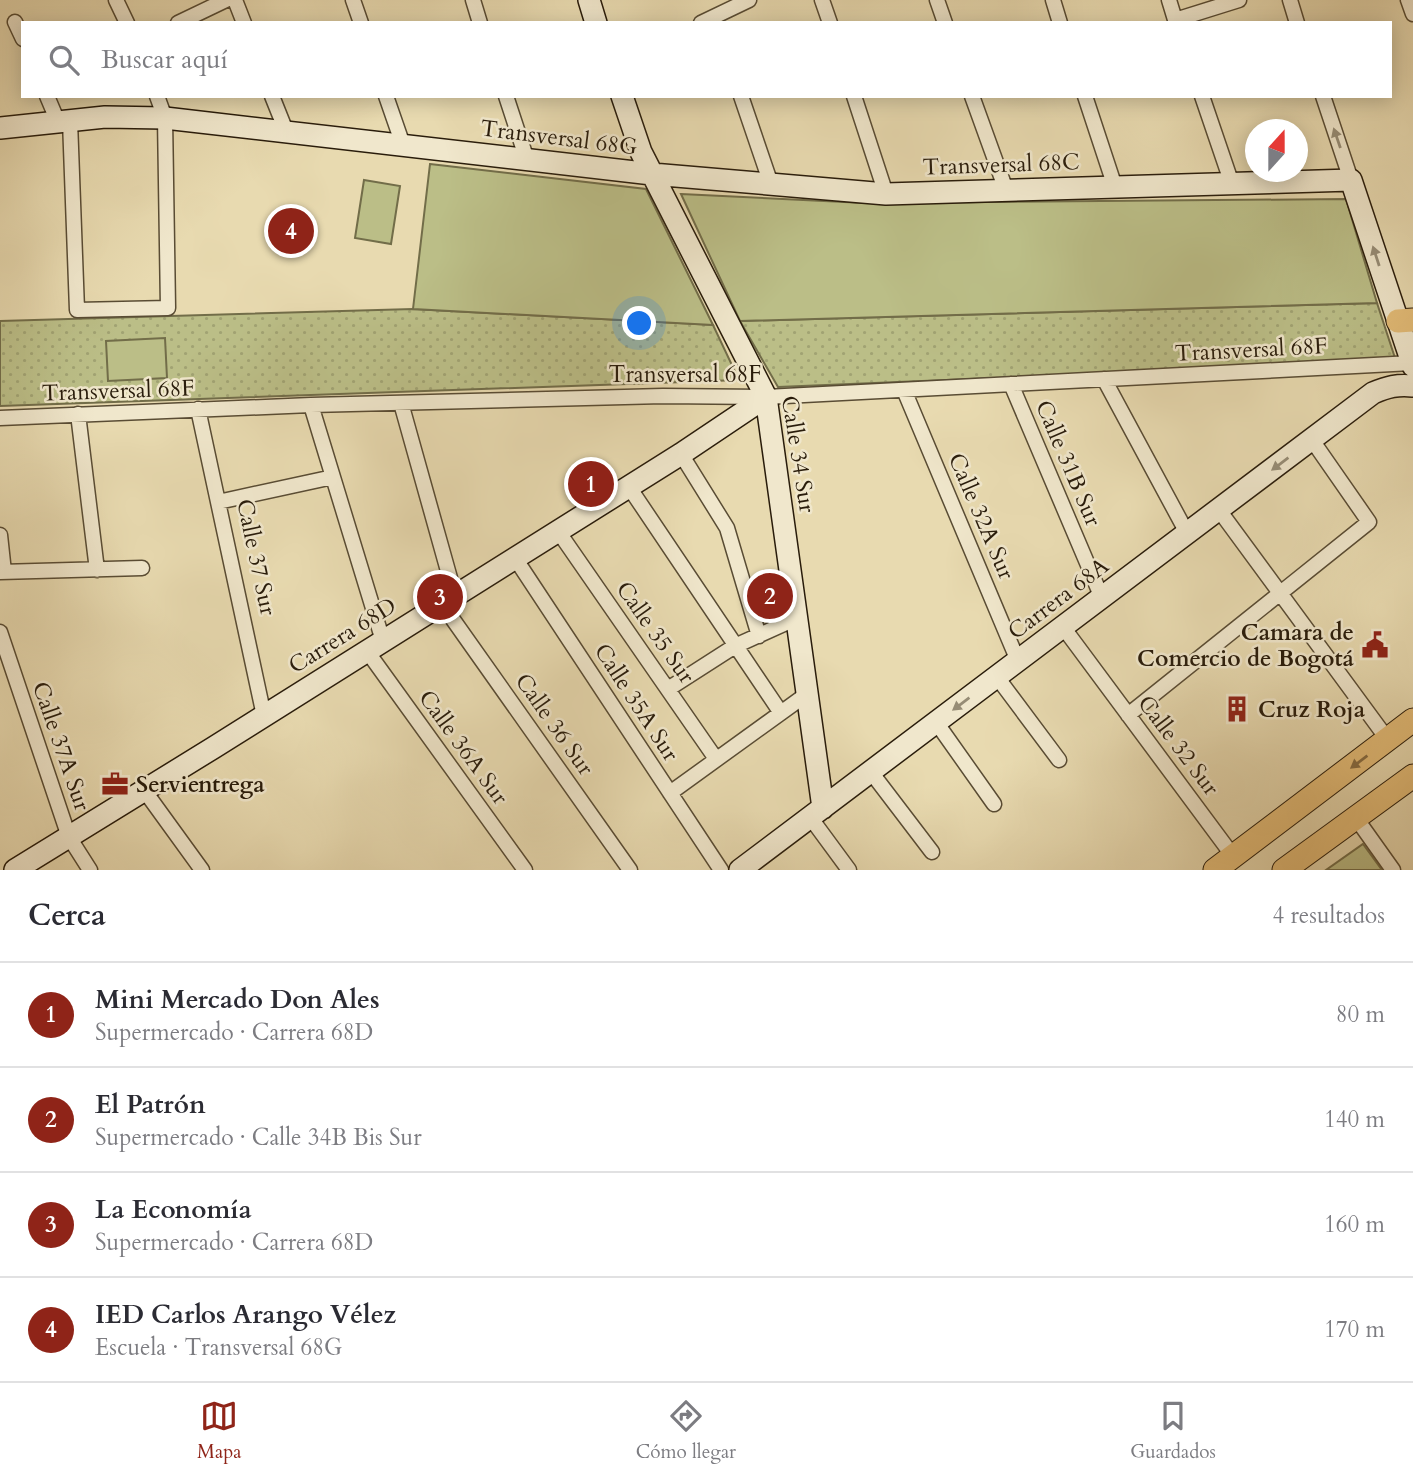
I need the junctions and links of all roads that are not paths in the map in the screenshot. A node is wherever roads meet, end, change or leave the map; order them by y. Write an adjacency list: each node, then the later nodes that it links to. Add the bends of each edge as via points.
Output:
1 (116, 0): 16 (street)
2 (226, 0): 17 (street)
3 (235, 0): 18 (street)
4 (353, 0): 19 (street)
5 (473, 0): 20 (street)
6 (589, 0): 21 (street)
7 (749, 0): 22 (street)
8 (822, 0): 23 (street)
9 (937, 0): 24 (street)
10 (1053, 0): 25 (street)
11 (1169, 0): 26 (street)
12 (1239, 0): 26 (street)
13 (1290, 0): 27 (street)
14 (1408, 0): 15 (street)
15 (1413, 14)
16 (126, 21)
17 (182, 21)
18 (243, 21)
19 (360, 21)
20 (480, 21)
21 (595, 21)
22 (711, 21)
23 (829, 21)
24 (944, 21)
25 (1059, 21)
26 (1176, 21)
27 (1296, 21)
28 (15, 22): 29 (street)
29 (21, 35)
30 (48, 98): 43 (street)
31 (158, 98): 42 (street)
32 (273, 98): 45 (street)
33 (387, 98): 46 (street)
34 (507, 98): 47 (street)
35 (623, 98): 48 (street, Calle 34 Sur)
36 (742, 98): 50 (street)
37 (855, 98): 54 (street)
38 (973, 98): 53 (street)
39 (1086, 98): 52 (street)
40 (1203, 98): 51 (street)
41 (1323, 98): 49 (street, one-way to 41)
42 (165, 118): 43 (street, Transversal 68G); 43 (street, via 168,308 77,310); 45 (street, Transversal 68G)
43 (64, 121): 44 (street, Transversal 68G)
44 (0, 128)
45 (286, 131): 46 (street, Transversal 68G)
46 (403, 145): 47 (street, Transversal 68G)
47 (527, 160): 48 (street, Transversal 68G)
48 (652, 174): 50 (street, Transversal 68C); 61 (street, Calle 34 Sur)
49 (1351, 180): 51 (street, Transversal 68C); 55 (street, one-way to 49)
50 (771, 184): 54 (street, Transversal 68C)
51 (1232, 184): 52 (street, Transversal 68C)
52 (1115, 187): 53 (street, Transversal 68C)
53 (1006, 190): 54 (street, Transversal 68C)
54 (886, 194)
55 (1405, 321): 56 (street)
56 (1413, 365): 57 (street, Transversal 68F)
57 (1104, 379): 58 (street, Transversal 68F); 74 (street)
58 (1011, 384): 60 (street, Transversal 68F); 81 (street, Calle 31B Sur)
59 (1413, 386): 67 (street, Carrera 68A, via 1387,387 1373,394)
60 (904, 390): 61 (street, Transversal 68F); 89 (street, Calle 32A Sur)
61 (766, 397): 62 (street, Transversal 68F); 68 (street, Carrera 68D); 83 (street, Calle 34 Sur)
62 (401, 403): 63 (street, Transversal 68F); 82 (street, Calle 36 Sur)
63 (311, 405): 64 (street, Transversal 68F); 69 (street, Calle 36A Sur)
64 (198, 409): 65 (street, Transversal 68F); 71 (street, Calle 37 Sur)
65 (78, 414): 66 (street, Transversal 68F); 78 (street)
66 (0, 418)
67 (1312, 440): 72 (street, Carrera 68A, one-way to 72); 80 (street, via 1369,522)
68 (681, 454): 70 (street, Carrera 68D); 86 (street, via 727,528)
69 (333, 477): 71 (street); 87 (street, Calle 36A Sur)
70 (629, 487): 73 (street, Carrera 68D); 88 (street)
71 (218, 502): 95 (street, Calle 37 Sur)
72 (1219, 510): 74 (street, Carrera 68A); 80 (street)
73 (558, 531): 76 (street, Carrera 68D); 91 (street, Calle 35 Sur)
74 (1187, 533): 81 (street, Carrera 68A)
75 (0, 535): 79 (street)
76 (515, 558): 82 (street, Carrera 68D); 104 (street, Calle 35A Sur)
77 (142, 568): 78 (street)
78 (97, 569): 79 (street)
79 (2, 572)
80 (1280, 593): 94 (street); 98 (street)
81 (1102, 598): 84 (street, Carrera 68A)
82 (448, 600): 87 (street, Carrera 68D); 116 (street, Calle 36 Sur)
83 (797, 618): 86 (street); 92 (street, Calle 34 Sur)
84 (1063, 627): 89 (street, Carrera 68A); 94 (street, Calle 32 Sur)
85 (0, 632): 108 (street, Calle 37A Sur)
86 (759, 636): 88 (street)
87 (375, 646): 95 (street, Carrera 68D); 115 (street, Calle 36A Sur)
88 (735, 646): 91 (street); 93 (street)
89 (1018, 661): 90 (street, Carrera 68A)
90 (997, 677): 97 (street, Carrera 68A, one-way to 97); 100 (street)
91 (668, 689): 99 (street, Calle 35 Sur)
92 (807, 694): 93 (street); 106 (street, Calle 34 Sur)
93 (780, 713): 99 (street)
94 (1128, 715): 110 (street, Calle 32 Sur)
95 (264, 716): 103 (street, Carrera 68D)
96 (1413, 720): 98 (main road)
97 (936, 722): 101 (street, Carrera 68A); 105 (street)
98 (1388, 740): 110 (main road, one-way to 110)
99 (716, 759): 104 (street)
100 (1059, 760)
101 (871, 772): 106 (street, Carrera 68A); 109 (street)
102 (1413, 776): 107 (main road)
103 (144, 790): 108 (street, Carrera 68D); 114 (street)
104 (670, 793): 117 (street, Calle 35A Sur)
105 (994, 804)
106 (817, 812): 111 (street, Carrera 68A); 118 (street)
107 (1356, 818): 119 (main road); 120 (street)
108 (69, 837): 112 (street, Carrera 68D); 113 (street, Calle 37A Sur)
109 (932, 852)
110 (1224, 863)
111 (753, 866)
112 (15, 870)
113 (90, 870)
114 (202, 870)
115 (525, 870)
116 (630, 870)
117 (720, 870)
118 (849, 870)
119 (1284, 870)
120 (1392, 870)

